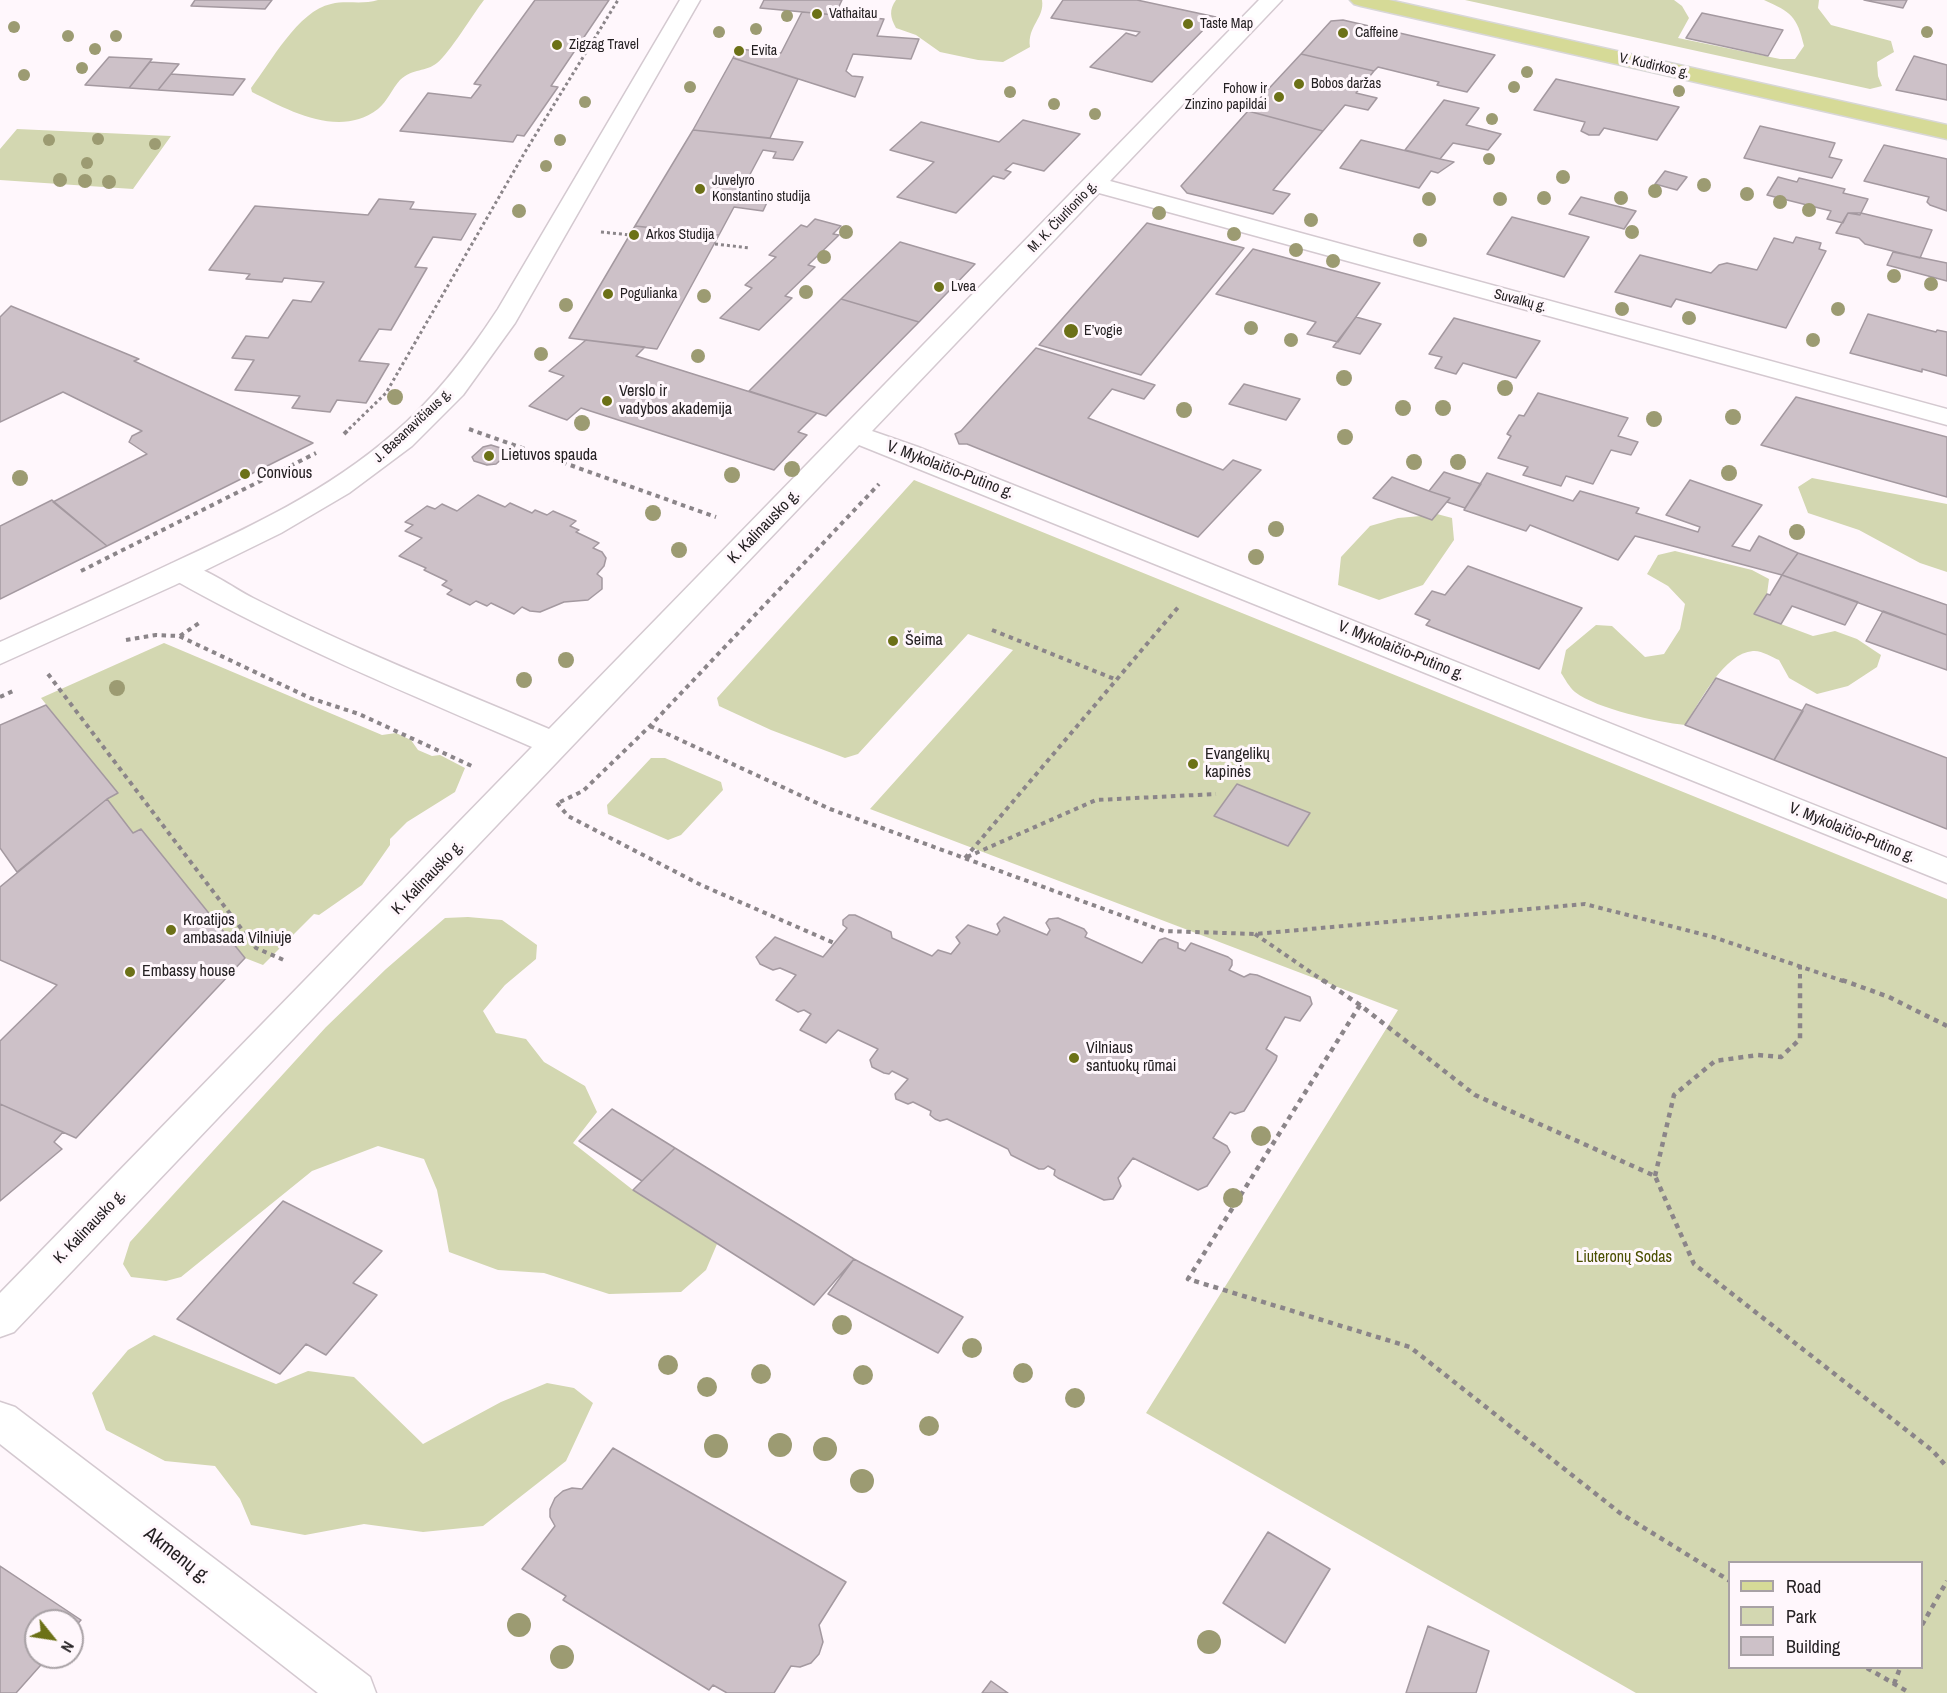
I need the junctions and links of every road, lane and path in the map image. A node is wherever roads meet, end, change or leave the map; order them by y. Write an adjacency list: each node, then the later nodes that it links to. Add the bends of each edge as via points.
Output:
1 (618, 0): 12 (path, via 386,393)
2 (690, 0): 9 (street, J. Basanavičiaus g., via 511,309 485,350)
3 (1271, 0): 6 (street, M. K. Čiurlionio g.)
4 (1361, 0): 5 (main road, V. Kudirkos g.)
5 (1947, 132)
6 (1094, 184): 10 (street, Suvalkų g.); 11 (street, M. K. Čiurlionio g.)
7 (715, 244): 8 (path)
8 (750, 248)
9 (430, 415): 15 (path); 16 (street, J. Basanavičiaus g., via 336,489 247,540)
10 (1947, 417)
11 (854, 434): 14 (street, V. Mykolaičio-Putino g.); 15 (street, K. Kalinausko g.)
12 (340, 436)
13 (318, 453): 18 (path)
14 (908, 453): 17 (street, V. Mykolaičio-Putino g.); 28 (path)
15 (759, 532): 29 (street, K. Kalinausko g.)
16 (181, 571): 21 (street, J. Basanavičiaus g.); 29 (street, via 280,625)
17 (1207, 573): 25 (path); 34 (street, V. Mykolaičio-Putino g.)
18 (74, 575)
19 (992, 630): 25 (path)
20 (116, 644): 30 (path, via 156,635 179,636 310,698 359,714 449,754)
21 (0, 654)
22 (57, 669): 23 (path)
23 (48, 674): 24 (path); 38 (path, via 256,948)
24 (39, 678)
25 (1118, 680): 33 (path)
26 (19, 688): 27 (path)
27 (0, 697)
28 (650, 726): 32 (path, via 583,790); 33 (path, via 830,809)
29 (555, 744): 30 (street, K. Kalinausko g.)
30 (514, 788): 32 (path); 38 (street, K. Kalinausko g.)
31 (1215, 794): 33 (path, via 1096,800)
32 (557, 803): 36 (path, via 568,816 701,885)
33 (965, 858): 35 (path, via 1164,931)
34 (1947, 871)
35 (1255, 934): 37 (path, via 1586,904 1713,937); 39 (path)
36 (834, 943)
37 (1800, 965): 40 (path, via 1889,997); 41 (path, via 1800,1039 1781,1056 1715,1061 1674,1095)
38 (330, 979): 42 (street, K. Kalinausko g.)
39 (1360, 1005): 41 (path, via 1475,1095); 45 (path, via 1188,1279 1410,1347 1620,1513)
40 (1947, 1026)
41 (1656, 1176): 44 (path, via 1694,1264 1933,1451)
42 (0, 1320)
43 (0, 1420): 51 (street, Akmenų g.)
44 (1947, 1467)
45 (1728, 1580)
46 (1947, 1581): 47 (path)
47 (1923, 1624)
48 (1869, 1669): 50 (path)
49 (1900, 1669): 50 (path)
50 (1894, 1684): 52 (path)
51 (354, 1693)
52 (1910, 1693)

